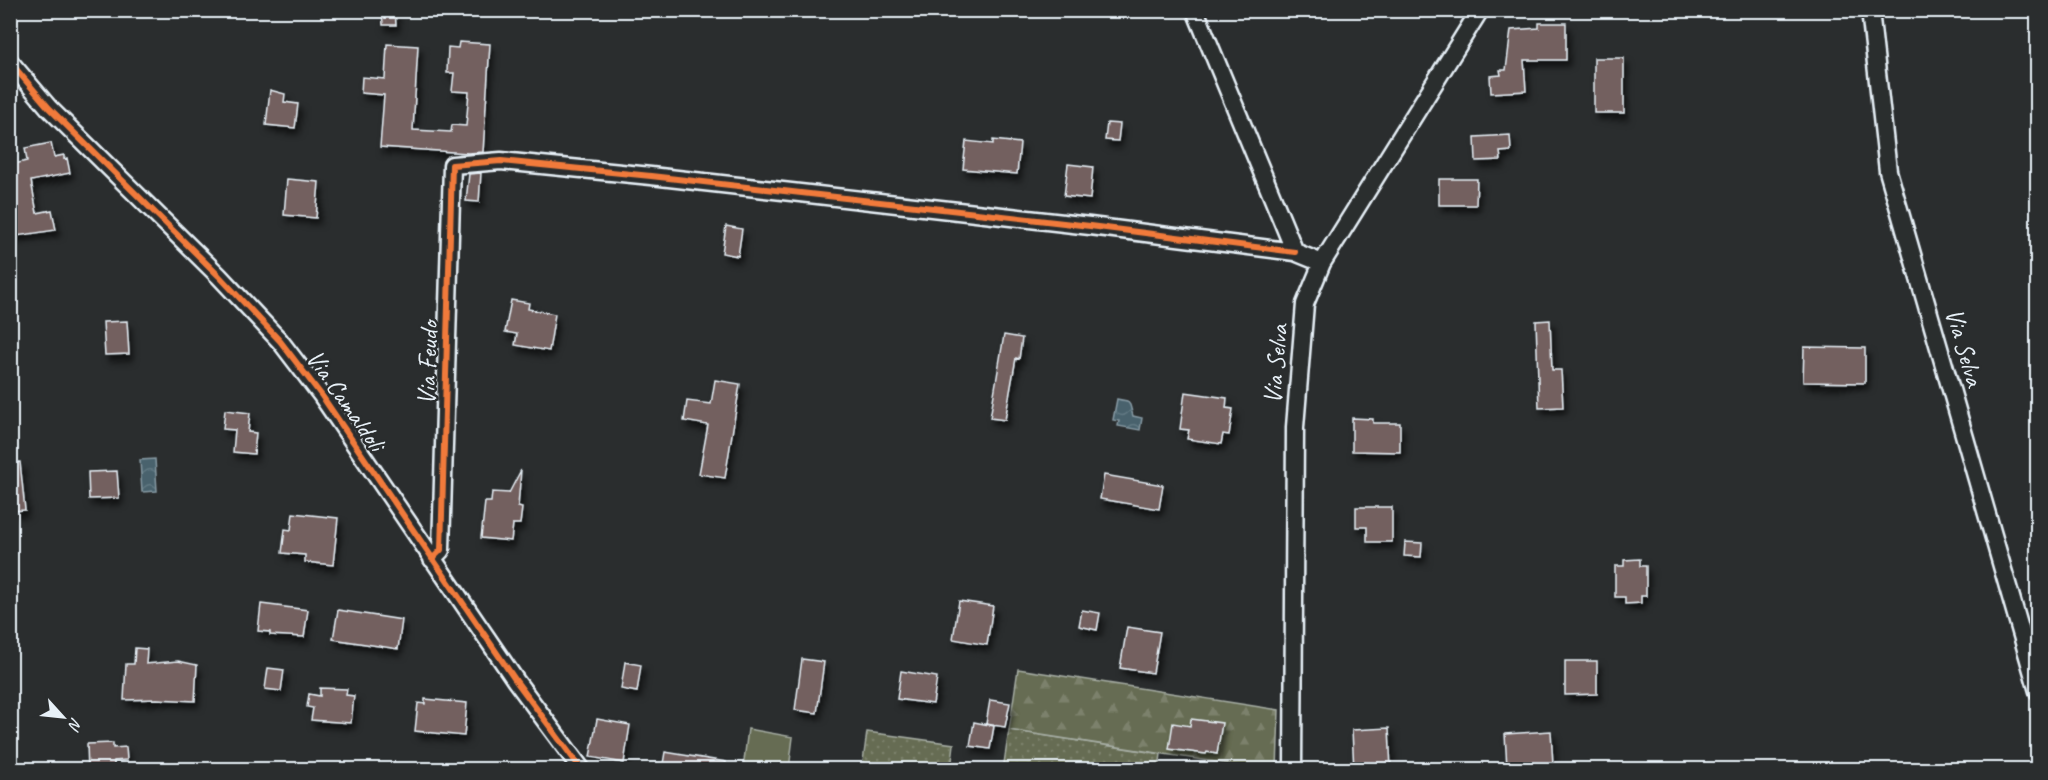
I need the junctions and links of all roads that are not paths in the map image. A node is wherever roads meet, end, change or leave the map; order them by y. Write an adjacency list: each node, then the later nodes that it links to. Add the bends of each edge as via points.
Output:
1 (1195, 10): 5 (street)
2 (1480, 10): 6 (street, Via Selva)
3 (1870, 10): 8 (street, Via Selva, via 1888,171)
4 (10, 62): 7 (street, Via Camaldoli, via 49,108 280,341)
5 (1295, 252): 6 (street); 7 (street, Via Feudo, via 651,176 501,161 452,165 441,550)
6 (1322, 264): 10 (street, Via Selva, via 1305,304 1295,427)
7 (432, 559): 9 (street, Via Camaldoli)
8 (2037, 691)
9 (582, 770)
10 (1293, 770)

